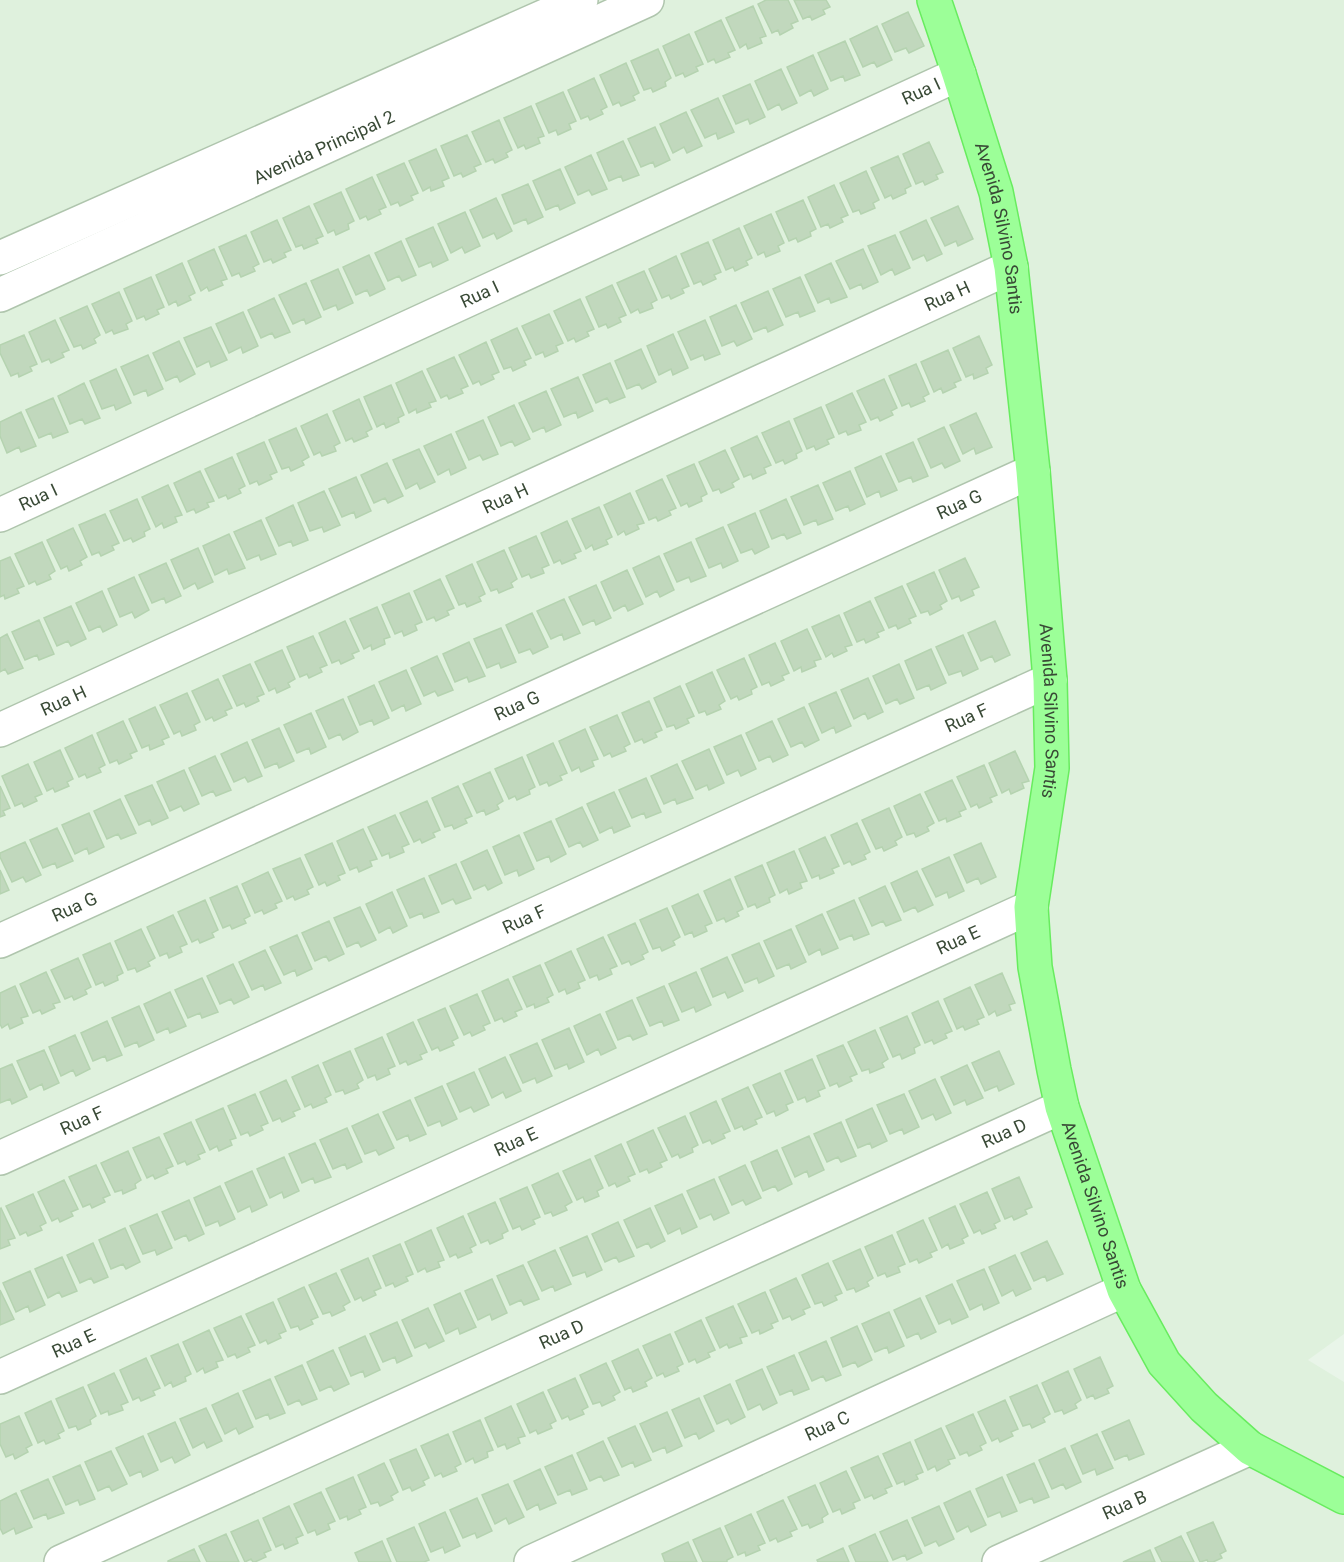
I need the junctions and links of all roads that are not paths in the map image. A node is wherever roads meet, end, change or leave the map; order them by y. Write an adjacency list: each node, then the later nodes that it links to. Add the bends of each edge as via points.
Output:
1 (581, 0): 5 (street, Avenida Principal 2)
2 (647, 0): 7 (street, Avenida Principal 2)
3 (934, 0): 4 (main road, Avenida Silvino Santis)
4 (959, 74): 6 (main road, Avenida Silvino Santis, via 996,192); 9 (street, Rua I)
5 (0, 258)
6 (1011, 267): 8 (main road, Avenida Silvino Santis); 11 (street, Rua H)
7 (0, 295)
8 (1034, 471): 10 (main road, Avenida Silvino Santis); 13 (street, Rua G)
9 (0, 515)
10 (1050, 680): 12 (main road, Avenida Silvino Santis, via 1052,768); 15 (street, Rua F)
11 (0, 730)
12 (1031, 907): 14 (main road, Avenida Silvino Santis, via 1035,967); 17 (street, Rua E)
13 (0, 941)
14 (1062, 1107): 16 (main road, Avenida Silvino Santis); 20 (street, Rua D)
15 (0, 1158)
16 (1124, 1290): 18 (main road, Avenida Silvino Santis, via 1164,1364); 21 (street, Rua C)
17 (0, 1377)
18 (1250, 1448): 19 (main road, Avenida Silvino Santis); 22 (street, Rua B)
19 (1344, 1497)
20 (61, 1562)
21 (531, 1562)
22 (999, 1562)

